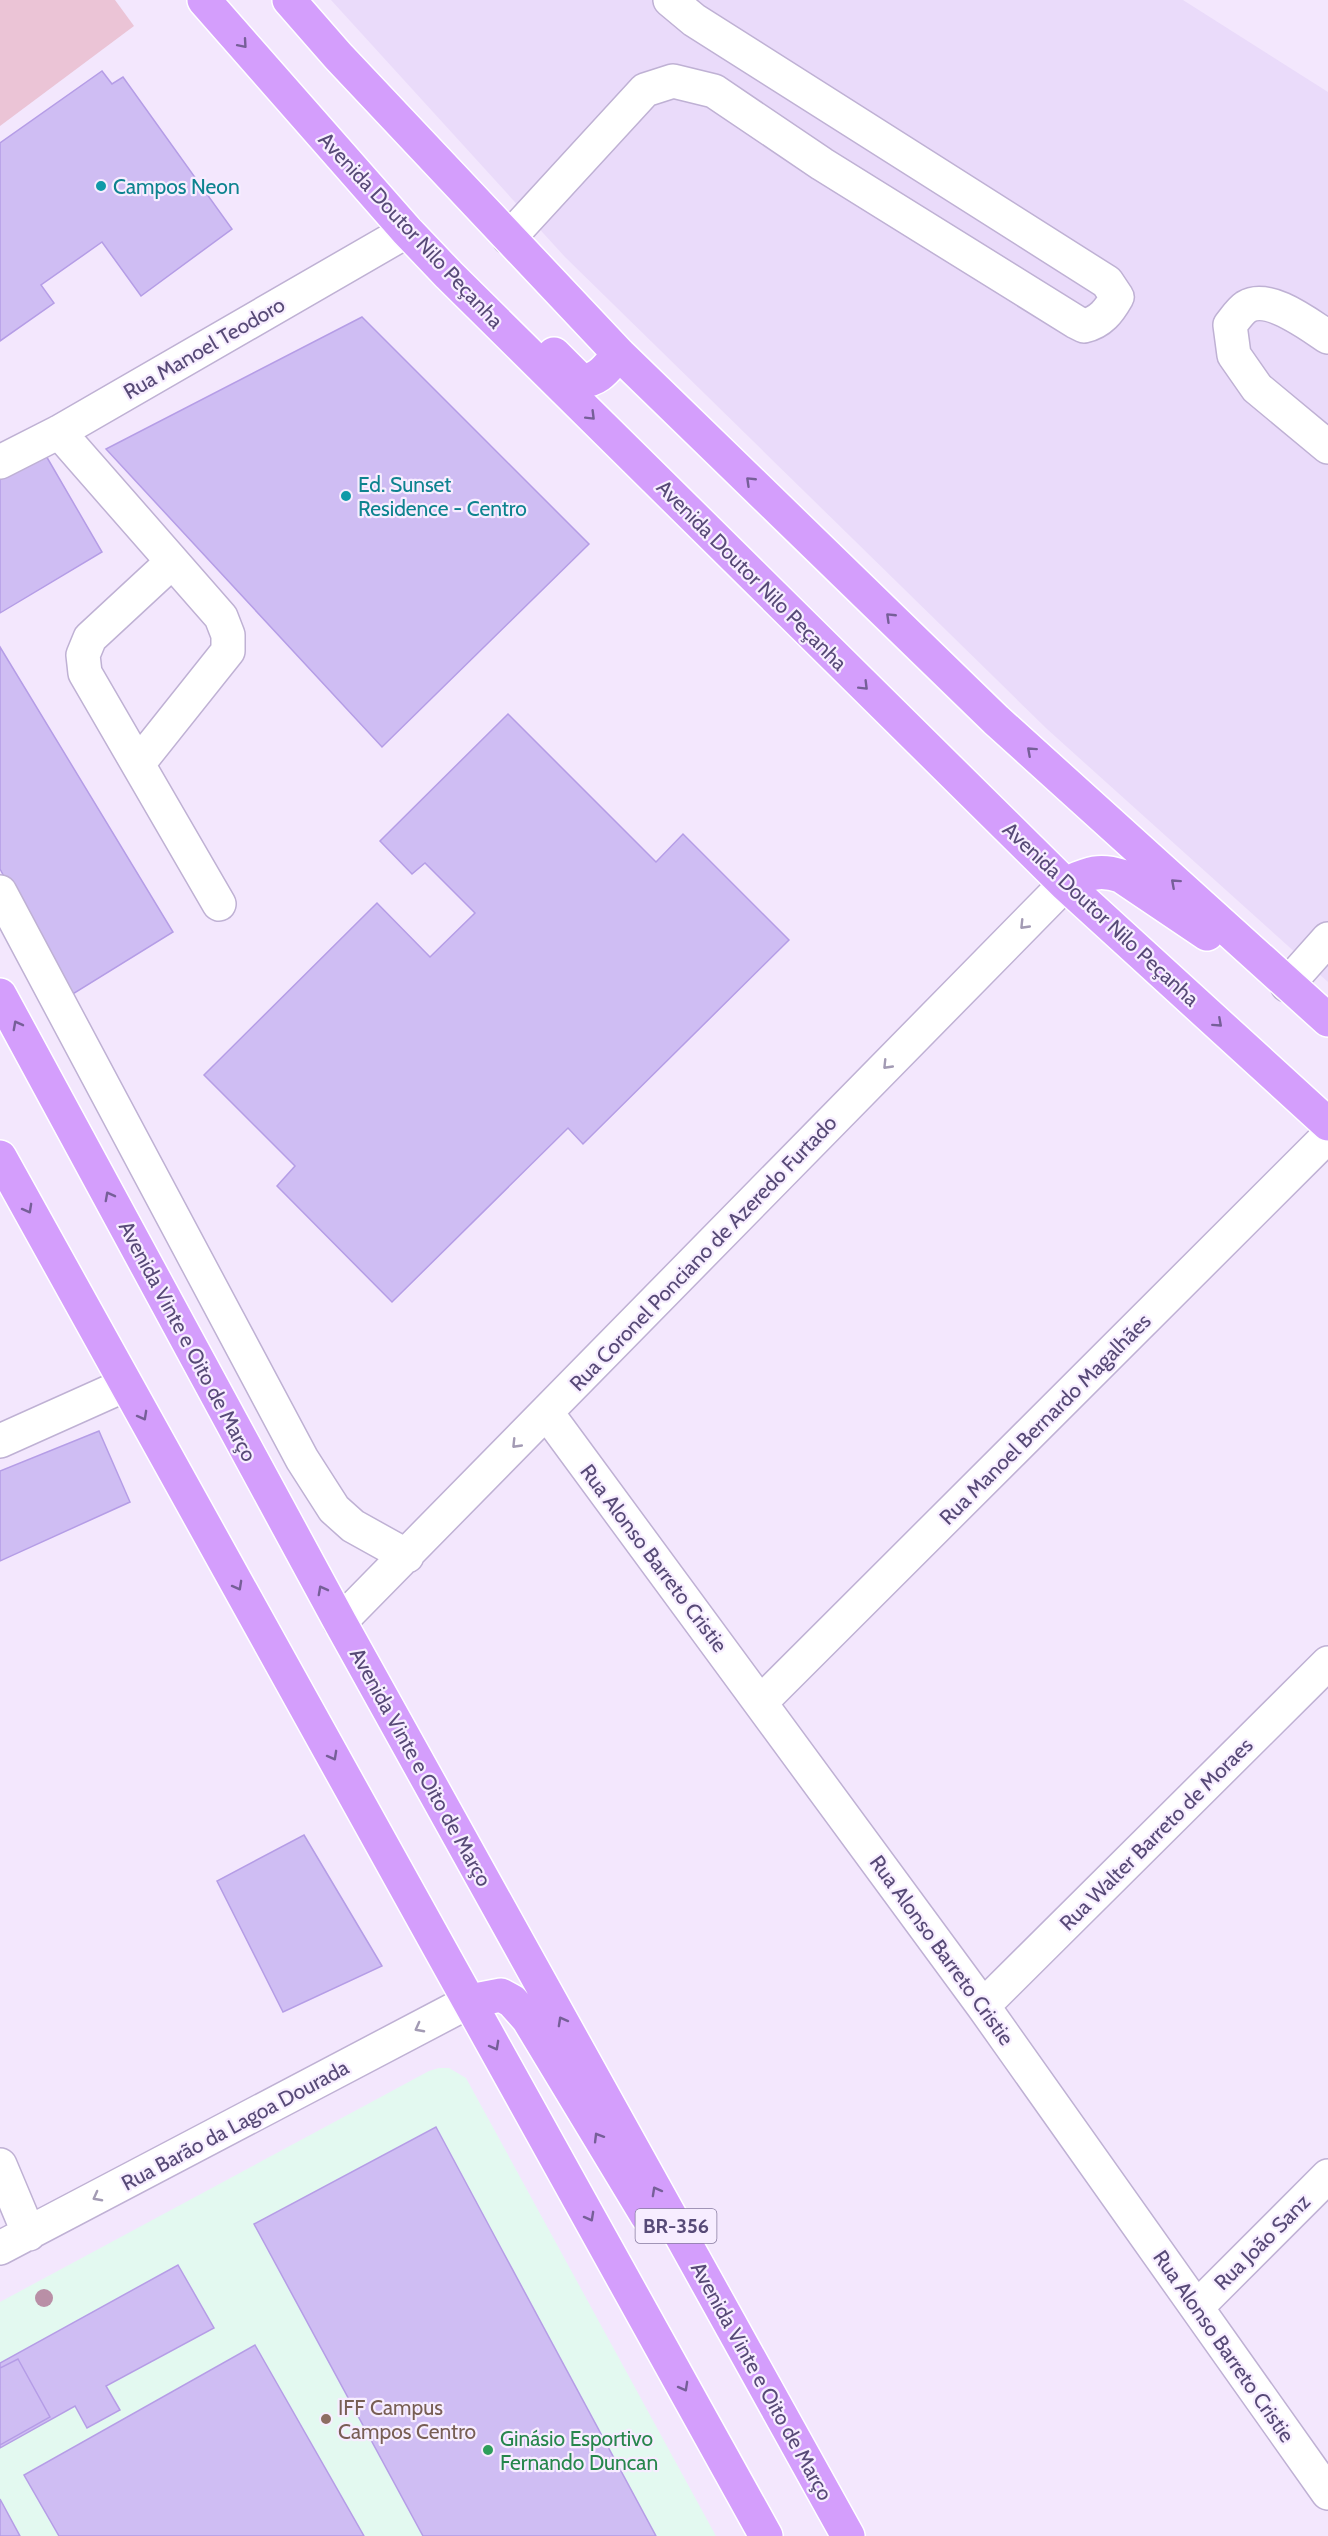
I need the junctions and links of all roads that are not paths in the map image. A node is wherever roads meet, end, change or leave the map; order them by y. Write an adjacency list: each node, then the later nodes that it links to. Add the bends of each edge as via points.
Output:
1 (204, 0): 6 (main road, Avenida Doutor Nilo Peçanha, one-way to 6)
2 (289, 0): 7 (main road)
3 (670, 0): 4 (street, via 694,20)
4 (845, 117): 5 (street); 5 (street, via 1107,282 1117,297 1108,312 1094,324 1084,326)
5 (822, 164): 7 (street, via 714,91 673,81 645,90)
6 (407, 231): 9 (main road, via 478,277 580,380 594,380); 10 (street, Rua Manoel Teodoro); 15 (main road, Avenida Doutor Nilo Peçanha, one-way to 15)
7 (509, 238): 9 (main road)
8 (1328, 337): 11 (street, via 1286,310 1263,304 1246,307 1230,325 1233,355 1257,388)
9 (619, 354): 19 (main road, one-way to 9, via 996,720)
10 (59, 432): 12 (street, Rua Manoel Teodoro); 13 (street)
11 (1328, 447)
12 (0, 462)
13 (172, 562): 14 (street, via 221,617 228,635 228,651); 14 (street, via 90,638 83,656 85,673)
14 (138, 764): 17 (street)
15 (1065, 884): 19 (main road, via 1096,871 1121,876); 22 (main road, Avenida Doutor Nilo Peçanha, one-way to 22); 26 (street, Rua Coronel Ponciano de Azeredo Furtado, one-way to 26)
16 (0, 892): 28 (street, via 302,1458 334,1509 353,1526)
17 (219, 904)
18 (1328, 939): 19 (street)
19 (1287, 985): 21 (main road)
20 (0, 994): 29 (main road, Avenida Vinte e Oito de Março, one-way to 20)
21 (1328, 1020)
22 (1328, 1124)
23 (1328, 1136): 31 (street, Rua Manoel Bernardo Magalhães)
24 (0, 1157): 25 (main road, one-way to 25)
25 (125, 1385): 27 (street); 32 (main road, one-way to 32)
26 (547, 1413): 28 (street, Rua Coronel Ponciano de Azeredo Furtado, one-way to 28); 31 (street, Rua Alonso Barreto Cristie)
27 (0, 1441)
28 (407, 1556): 29 (street, Rua Coronel Ponciano de Azeredo Furtado)
29 (340, 1622): 38 (main road, Avenida Vinte e Oito de Março / BR-356, one-way to 29)
30 (1328, 1663): 33 (street, Rua Walter Barreto de Moraes)
31 (761, 1702): 33 (street, Rua Alonso Barreto Cristie)
32 (470, 2001): 36 (street, Rua Barão da Lagoa Dourada, one-way to 36); 38 (main road, one-way to 32, via 641,2210 528,2019 501,1995); 41 (main road, one-way to 41)
33 (983, 2006): 39 (street, Rua Alonso Barreto Cristie)
34 (0, 2165): 36 (street)
35 (1328, 2176): 39 (street, Rua João Sanz)
36 (29, 2234): 37 (street, Rua Barão da Lagoa Dourada)
37 (0, 2248)
38 (708, 2284): 42 (main road, Avenida Vinte e Oito de Março / BR-356)
39 (1197, 2307): 40 (street, Rua Alonso Barreto Cristie)
40 (1328, 2493)
41 (766, 2536)
42 (848, 2536)

